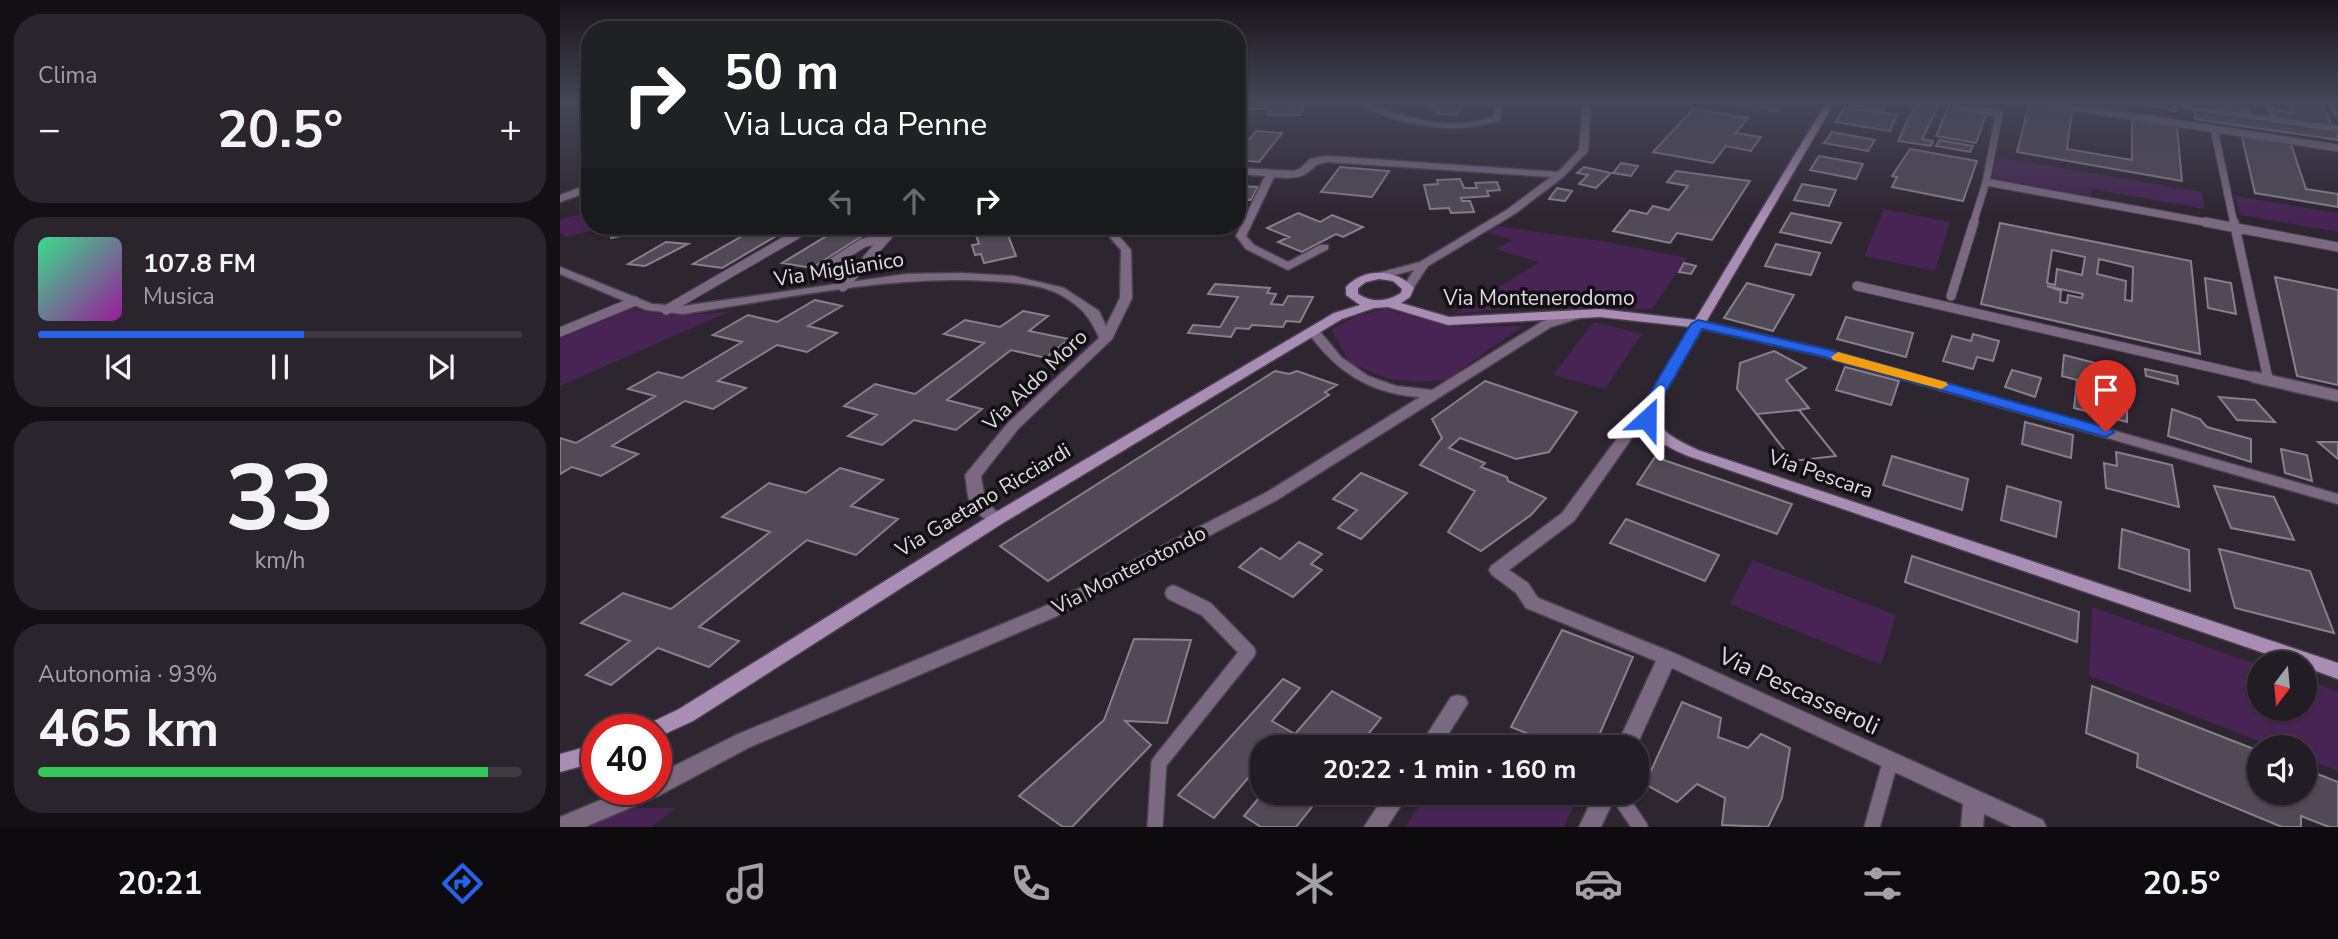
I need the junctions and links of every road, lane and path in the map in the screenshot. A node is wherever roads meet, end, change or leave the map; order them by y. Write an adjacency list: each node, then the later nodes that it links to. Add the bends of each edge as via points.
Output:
1 (1584, 142): 9 (street, via 1583,151)
2 (1806, 142): 37 (street)
3 (1994, 142): 10 (lane)
4 (2217, 142): 14 (lane)
5 (2296, 142): 6 (lane)
6 (2338, 148)
7 (1246, 173): 8 (street)
8 (1271, 174): 9 (street, via 1297,175 1306,172 1313,161 1328,159); 13 (street)
9 (1560, 175): 21 (street, via 1512,211)
10 (1986, 182): 14 (lane); 29 (lane)
11 (581, 191): 12 (street)
12 (560, 199)
13 (1246, 226)
14 (2235, 228): 20 (lane); 41 (lane)
15 (795, 235): 33 (lane)
16 (1113, 235): 40 (street, Via Aldo Moro, via 1126,250 1126,298)
17 (1241, 235): 19 (street, via 1250,247 1288,267)
18 (886, 237): 23 (lane, via 863,243); 26 (lane)
19 (1324, 247)
20 (2338, 247)
21 (1424, 264): 24 (street); 27 (street)
22 (560, 270): 30 (street, Via Miglianico)
23 (819, 271)
24 (1378, 276): 27 (street, via 1395,278); 28 (street, via 1362,279)
25 (1857, 286): 41 (lane)
26 (843, 287): 33 (street, Via Miglianico, via 700,310); 40 (street, Via Miglianico, via 906,277 1014,279 1060,290 1096,314)
27 (1408, 289): 31 (street, via 1400,299); 35 (street, Via Montenerodomo, via 1410,300)
28 (1351, 292): 32 (street, via 1358,300); 36 (street)
29 (1951, 296)
30 (635, 301): 33 (street, Via Miglianico); 39 (lane)
31 (1388, 303): 32 (street, Via Gaetano Ricciardi); 35 (street, Via Montenerodomo)
32 (1373, 304): 36 (street, Via Gaetano Ricciardi)
33 (666, 310)
34 (1581, 314): 35 (street, Via Montenerodomo, via 1455,321); 37 (street, Via Montenerodomo); 42 (street, Via Monterotondo, via 1547,324)
35 (1423, 315)
36 (1338, 316): 38 (street, Via Gaetano Ricciardi)
37 (1698, 324): 44 (street, via 1647,411); 45 (street, via 1821,352)
38 (1313, 331): 42 (street, via 1349,373 1397,391); 46 (street, Via Gaetano Ricciardi)
39 (560, 332)
40 (1107, 339): 46 (street, Via Aldo Moro, via 1013,426 973,475 978,503)
41 (2267, 380): 43 (lane)
42 (1434, 394): 57 (street, Via Monterotondo, via 1272,496 1049,612 743,741)
43 (2338, 396)
44 (1647, 419): 48 (street, Via Pescasseroli, via 1629,432 1568,517 1497,570 1522,588 1532,603); 49 (street, Via Pescara, via 1667,439 1693,453)
45 (2338, 499)
46 (997, 519): 51 (street, Via Gaetano Ricciardi)
47 (1173, 593): 64 (lane, via 1206,609 1248,652 1159,763)
48 (1667, 658): 53 (street); 56 (street, Via Pescasseroli)
49 (2338, 671)
50 (1458, 704): 52 (street)
51 (672, 722)
52 (1437, 735)
53 (1632, 735)
54 (581, 757): 55 (street)
55 (560, 763)
56 (1890, 763): 58 (street, Via Pescasseroli); 68 (lane)
57 (672, 778)
58 (1975, 801): 69 (street); 70 (street, Via Pescasseroli)
59 (613, 805): 63 (street)
60 (1390, 805): 65 (street)
61 (1600, 805): 66 (street)
62 (1625, 805): 67 (lane)
63 (561, 827)
64 (1155, 827)
65 (1376, 827)
66 (1590, 827)
67 (1640, 827)
68 (1872, 827)
69 (1972, 827)
70 (2035, 827)

